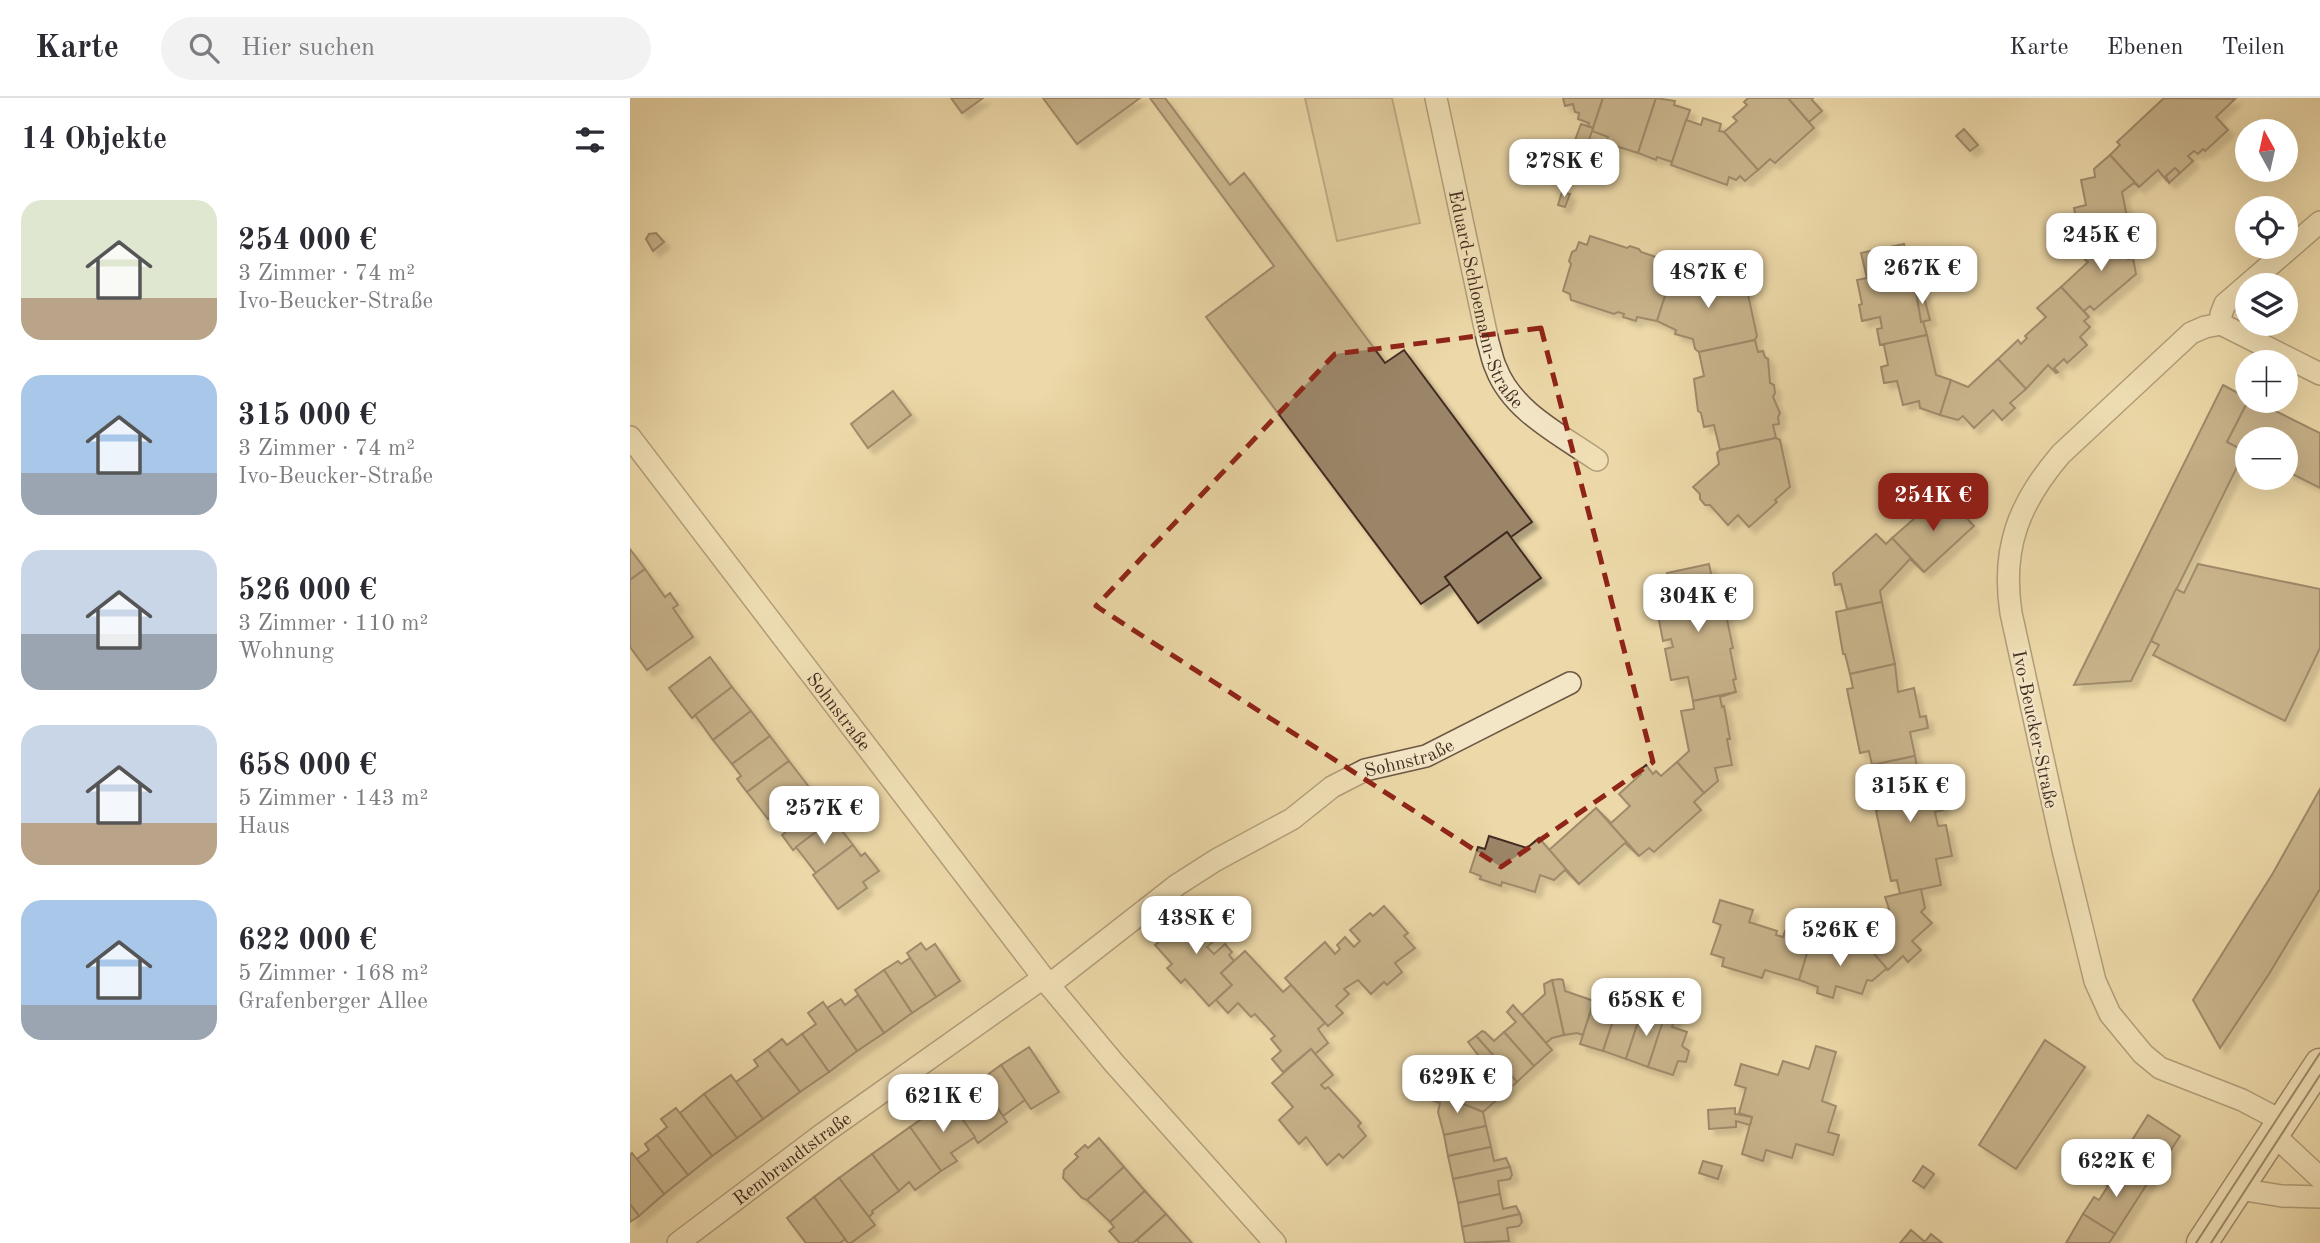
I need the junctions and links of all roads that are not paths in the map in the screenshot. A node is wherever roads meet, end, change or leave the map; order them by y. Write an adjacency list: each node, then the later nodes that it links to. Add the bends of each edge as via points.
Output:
1 (1436, 98): 6 (street, Eduard-Schloemann-Straße, via 1496,370 1535,418)
2 (2320, 222): 3 (street, via 2225,304)
3 (2221, 324): 4 (street); 10 (street, Ivo-Beucker-Straße, via 2191,332 2043,475 2027,500 2013,537 2007,586 2066,862 2095,981 2110,1014 2161,1068 2242,1100)
4 (2320, 374)
5 (630, 437): 8 (street, Sohnstraße)
6 (1597, 460)
7 (1570, 683): 8 (street, Sohnstraße, via 1426,756 1365,770 1332,787 1292,819 1177,885)
8 (1046, 982): 14 (street, Rembrandtstraße, via 824,1133); 15 (street, Sohnstraße)
9 (2320, 1064): 10 (main road)
10 (2278, 1128): 11 (street, Ivo-Beucker-Straße); 12 (main road)
11 (2320, 1178)
12 (2239, 1189): 13 (street); 16 (main road)
13 (2320, 1197)
14 (678, 1243)
15 (1275, 1243)
16 (2202, 1243)

